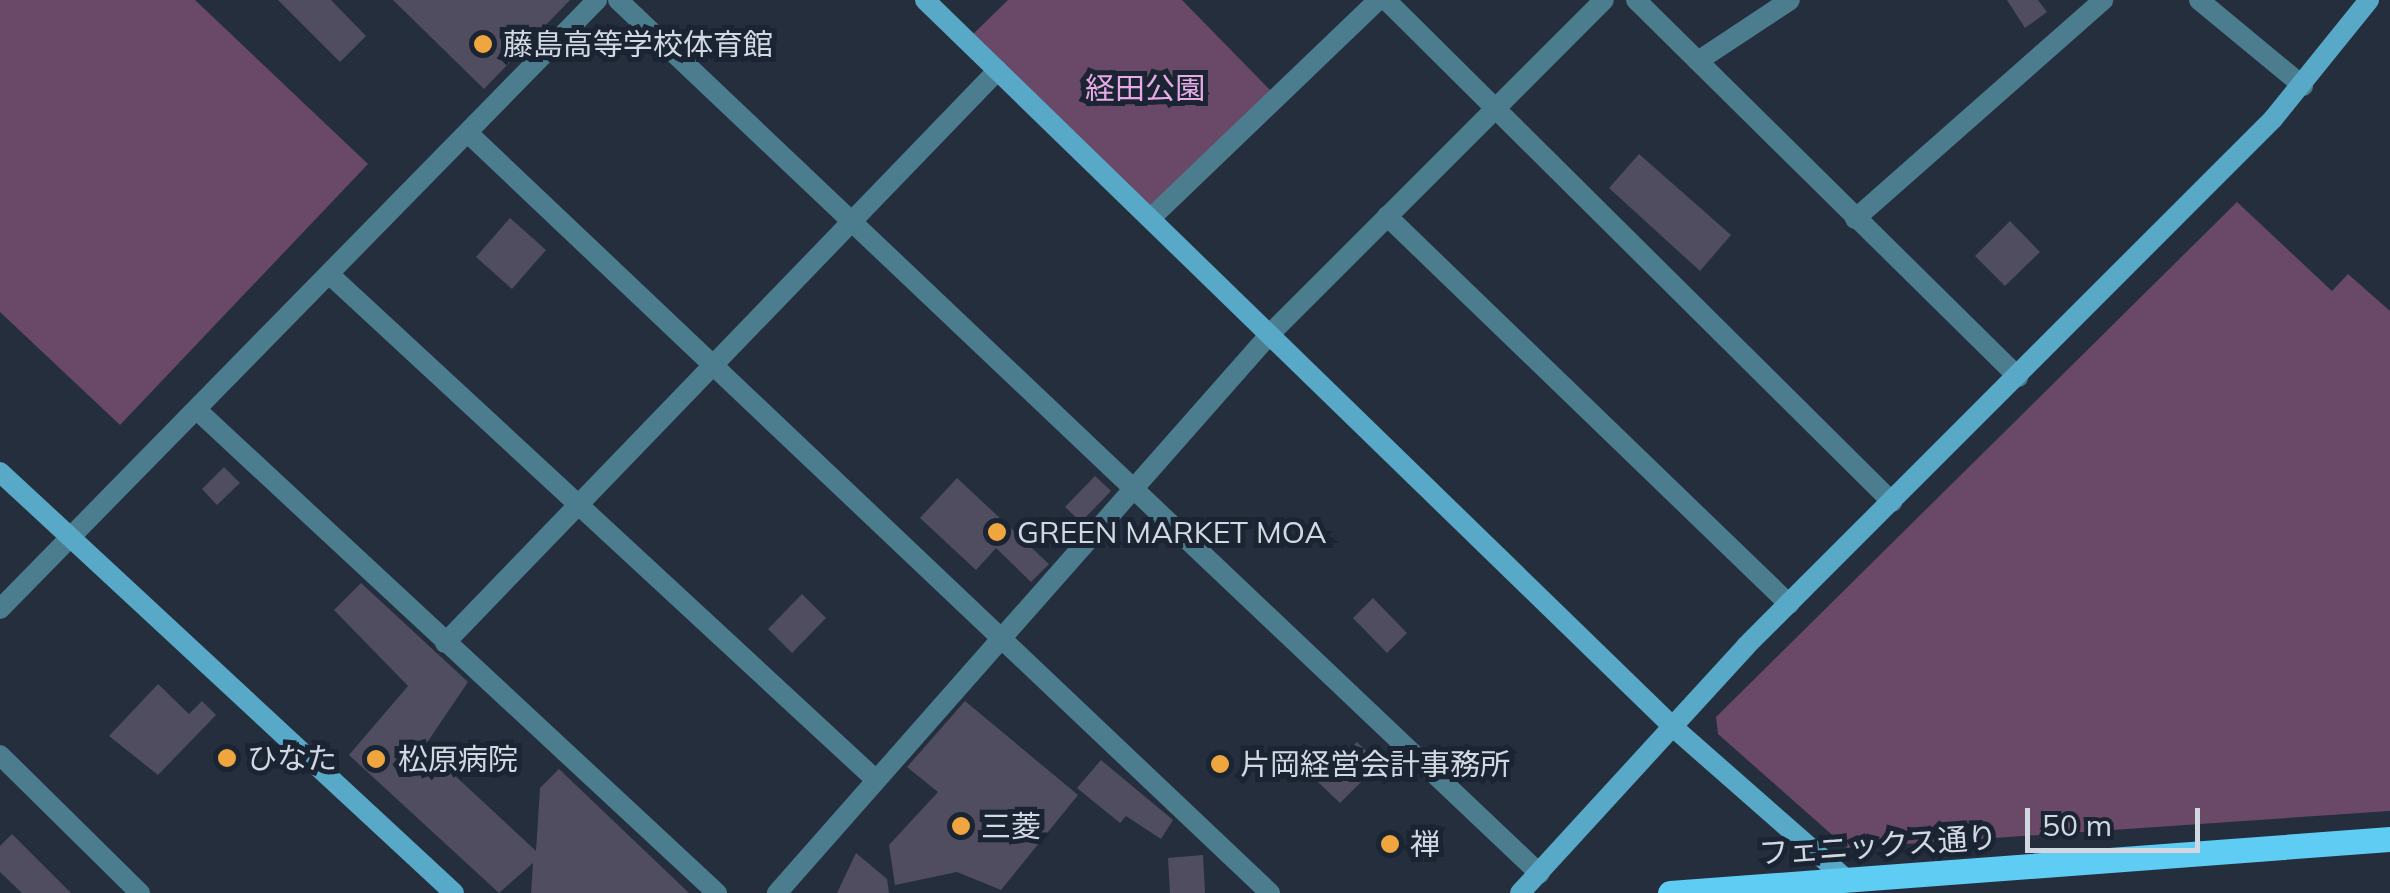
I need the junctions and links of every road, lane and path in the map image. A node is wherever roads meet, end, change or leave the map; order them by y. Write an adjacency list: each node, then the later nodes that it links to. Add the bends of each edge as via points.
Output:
1 (597, 0): 16 (street)
2 (618, 0): 20 (street)
3 (925, 0): 13 (street)
4 (1378, 0): 18 (street)
5 (1386, 0): 15 (street)
6 (1604, 0): 15 (street)
7 (1636, 0): 12 (street)
8 (1790, 0): 12 (street)
9 (2103, 0): 19 (street)
10 (2199, 0): 14 (street)
11 (2359, 4): 14 (street)
12 (1698, 61): 19 (street)
13 (998, 70): 18 (street); 20 (street)
14 (2303, 86): 24 (street)
15 (1494, 108): 17 (street); 28 (street)
16 (468, 133): 21 (street); 23 (street)
17 (1388, 216): 22 (street); 31 (street)
18 (1152, 217): 22 (street)
19 (1854, 219): 24 (street)
20 (853, 224): 23 (street); 27 (street)
21 (330, 274): 25 (street); 29 (street)
22 (1270, 334): 27 (street); 35 (street)
23 (714, 366): 29 (street); 33 (street)
24 (2018, 377): 28 (street)
25 (197, 410): 30 (street); 34 (street)
26 (0, 472): 30 (street)
27 (1129, 490): 33 (street); 39 (street)
28 (1892, 502): 31 (street)
29 (580, 505): 34 (street); 37 (street)
30 (71, 538): 32 (street); 42 (street)
31 (1789, 604): 35 (street)
32 (0, 609)
33 (1001, 640): 37 (street); 45 (street)
34 (445, 643): 43 (street)
35 (1674, 727): 39 (street); 40 (street)
36 (0, 755): 41 (street)
37 (875, 780): 44 (street)
38 (2390, 839): 40 (main road, フェニックス通り)
39 (1540, 874): 46 (street)
40 (1859, 884): 47 (main road, フェニックス通り)
41 (140, 893)
42 (454, 893)
43 (717, 893)
44 (777, 893)
45 (1270, 893)
46 (1520, 893)
47 (1670, 893)

